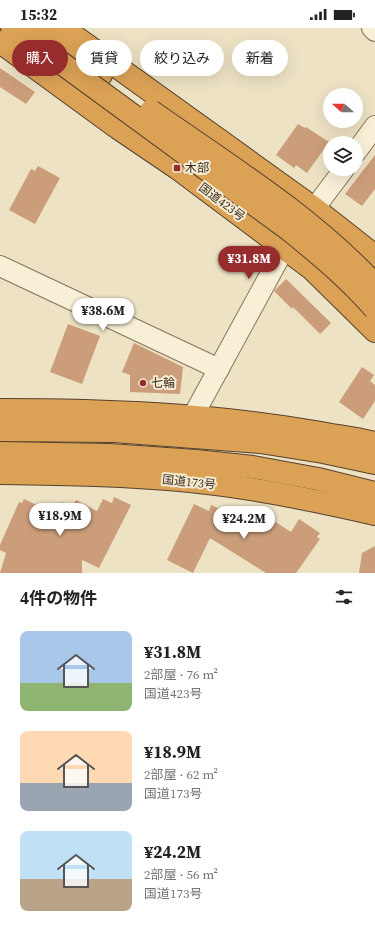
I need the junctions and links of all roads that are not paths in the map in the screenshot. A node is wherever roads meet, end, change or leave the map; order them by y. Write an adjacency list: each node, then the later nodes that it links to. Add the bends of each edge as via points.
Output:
1 (12, 28): 15 (highway, bridge, via 324,257 358,290)
2 (36, 28): 14 (highway, bridge, via 298,216 333,244)
3 (63, 28): 10 (highway)
4 (372, 28): 5 (street)
5 (375, 31)
6 (0, 42): 11 (highway, 国道423号, via 177,168)
7 (375, 126): 8 (street)
8 (363, 142)
9 (339, 176): 10 (street)
10 (315, 209): 11 (street); 12 (highway)
11 (284, 249): 15 (highway, 国道423号); 17 (street)
12 (375, 256)
13 (0, 266): 17 (street)
14 (375, 285)
15 (370, 319): 16 (highway)
16 (375, 338)
17 (219, 369): 19 (street)
18 (0, 410): 19 (highway, via 87,410)
19 (193, 416): 21 (highway, via 282,426)
20 (0, 430): 21 (highway, via 114,431 244,441 323,452)
21 (374, 447)
22 (0, 453): 24 (highway, via 109,455 196,461 318,479)
23 (0, 473): 25 (highway, 国道173号, via 84,474 191,481 279,494)
24 (375, 493)
25 (375, 514)

